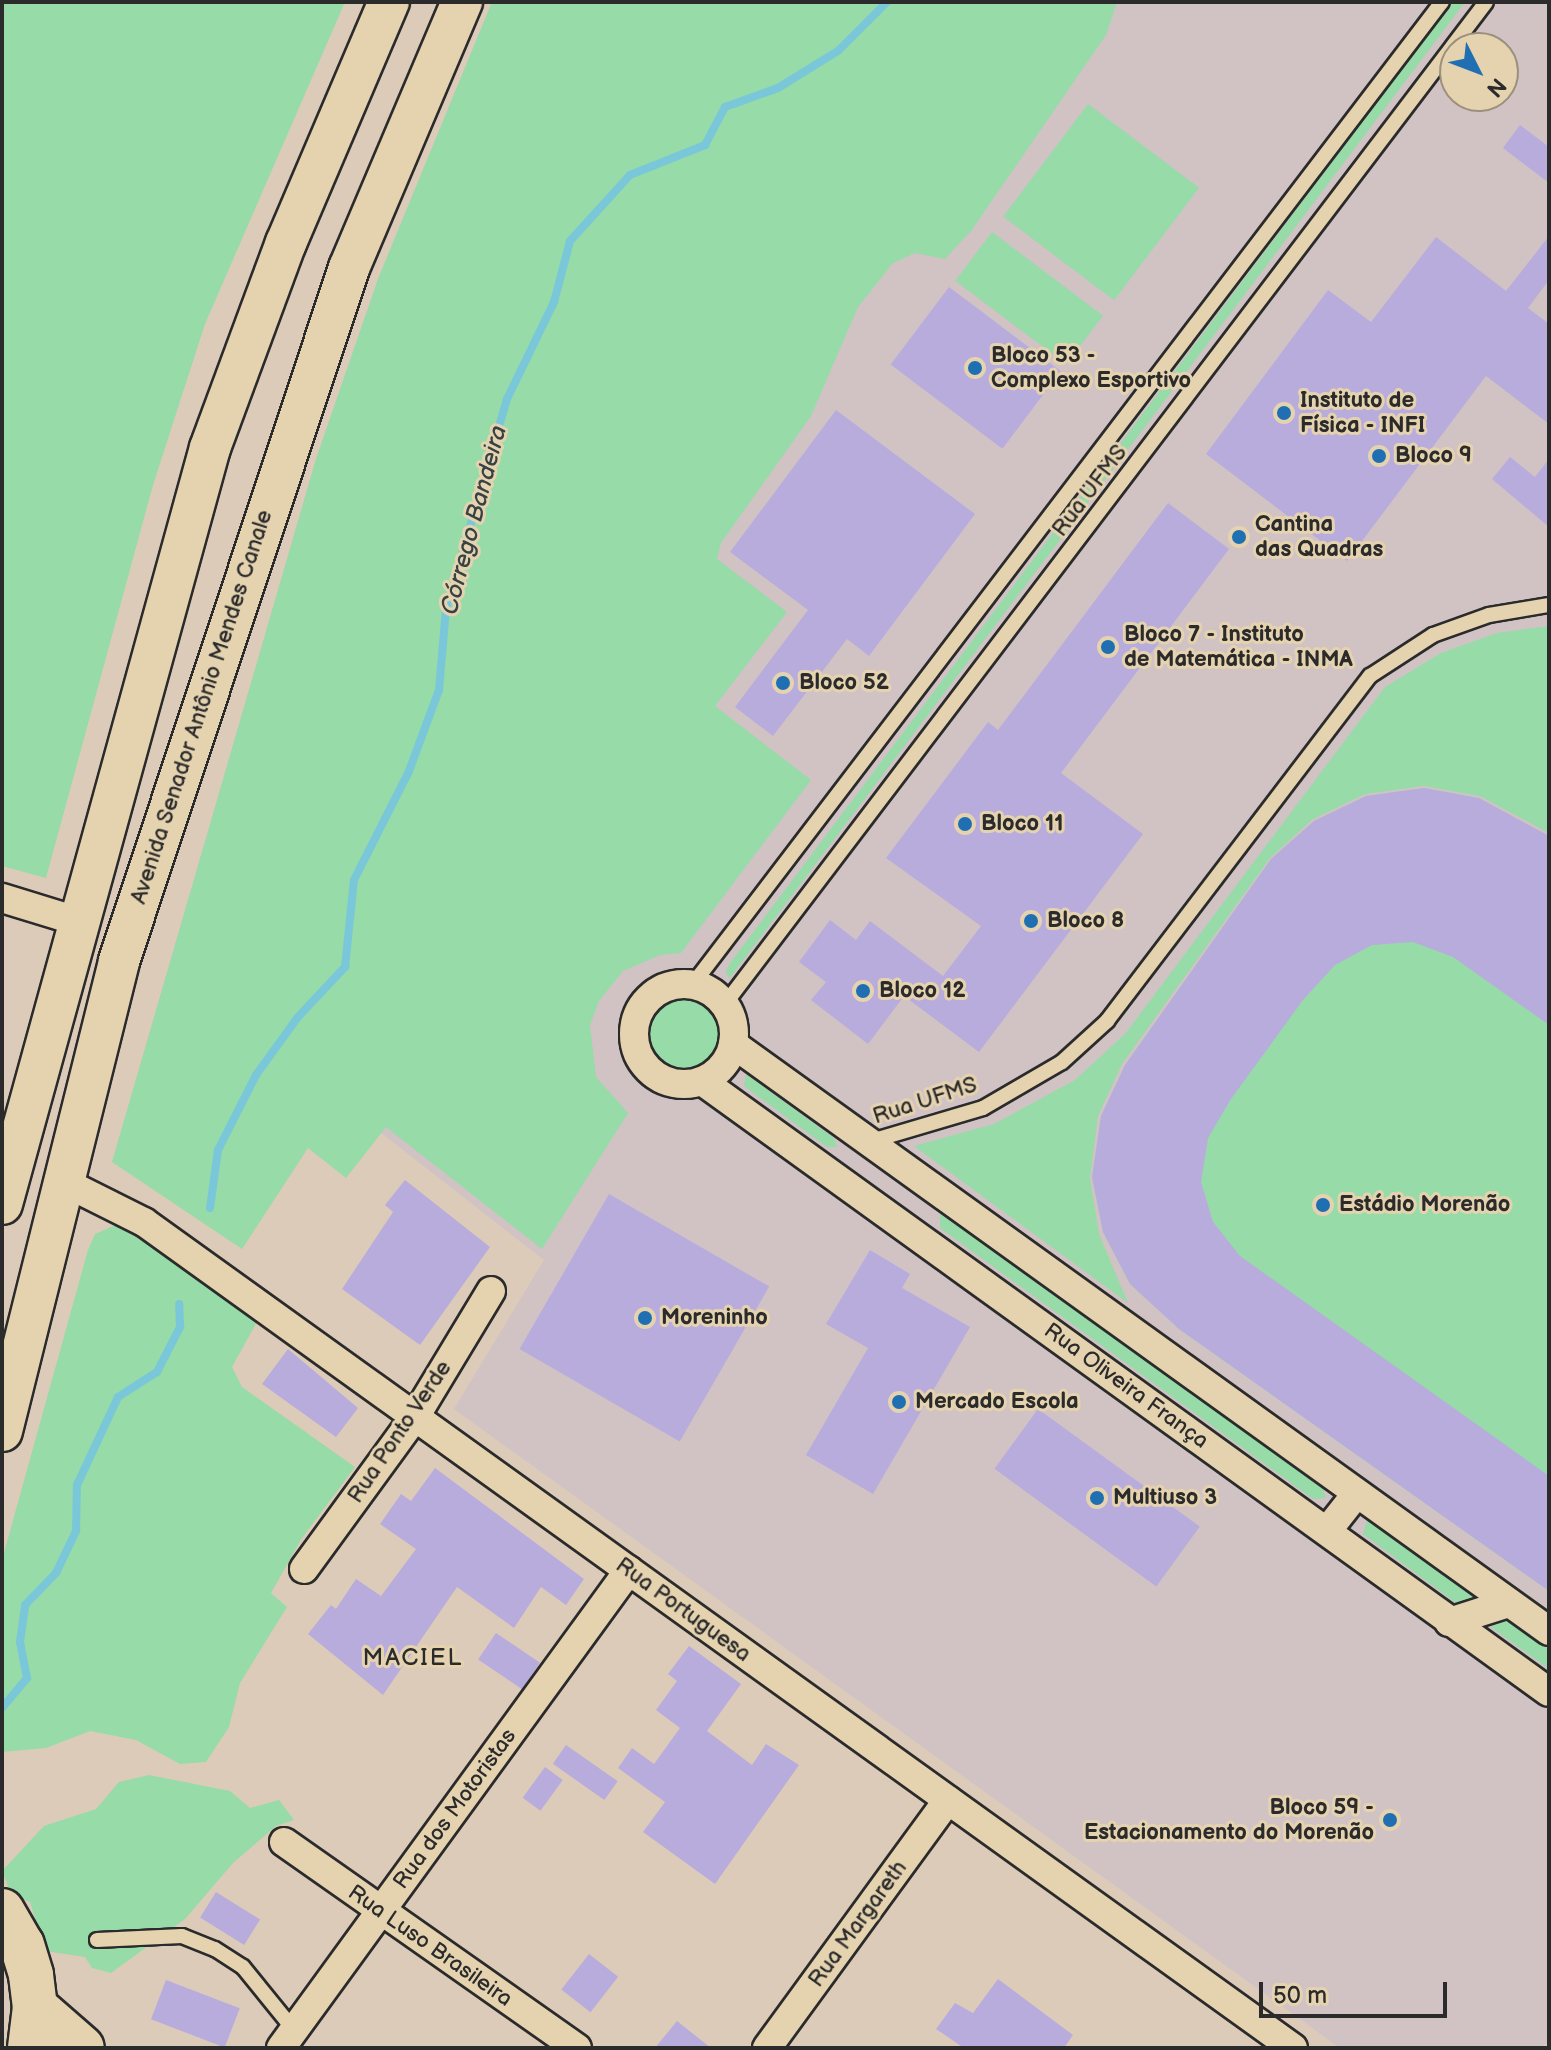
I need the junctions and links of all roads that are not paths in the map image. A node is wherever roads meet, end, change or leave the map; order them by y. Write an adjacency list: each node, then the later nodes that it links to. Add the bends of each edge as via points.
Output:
1 (389, 2): 7 (main road, via 286,243 210,448)
2 (462, 2): 8 (main road, Avenida Senador Antônio Mendes Canale, via 349,268)
3 (1442, 2): 9 (lane, Rua UFMS)
4 (1486, 2): 10 (lane, Rua UFMS)
5 (1549, 605): 14 (lane, Rua UFMS, via 1489,615 1433,635 1370,676 1107,1021 1062,1062 983,1108)
6 (2, 898): 7 (street)
7 (80, 922): 8 (main road, via 115,937); 12 (main road)
8 (119, 961): 16 (main road, Avenida Senador Antônio Mendes Canale)
9 (693, 984): 10 (street); 13 (street, via 668,985 654,993 639,1012 633,1035 636,1051 656,1076 671,1083)
10 (725, 1004): 11 (street, via 732,1018)
11 (733, 1044): 13 (street, via 725,1063); 14 (street)
12 (44, 1056): 16 (main road, via 41,1160); 17 (main road)
13 (702, 1081): 15 (street, Rua Oliveira França)
14 (868, 1142): 15 (street); 21 (street)
15 (844, 1180): 22 (street, Rua Oliveira França)
16 (66, 1183): 19 (street, Rua Portuguesa, via 144,1222); 20 (main road, Avenida Senador Antônio Mendes Canale)
17 (2, 1204)
18 (491, 1291): 19 (street, Rua Ponto Verde)
19 (415, 1417): 23 (street, Rua Ponto Verde); 24 (street, Rua Portuguesa)
20 (2, 1431)
21 (1357, 1493): 22 (street); 25 (street)
22 (1327, 1531): 26 (street, Rua Oliveira França)
23 (304, 1569)
24 (629, 1570): 29 (street, Rua Portuguesa); 32 (street, Rua dos Motoristas)
25 (1509, 1603): 26 (street); 27 (street)
26 (1449, 1622): 28 (street, Rua Oliveira França)
27 (1549, 1631)
28 (1549, 1692)
29 (948, 1800): 38 (street, Rua Margareth); 39 (street, Rua Portuguesa)
30 (284, 1842): 32 (street, Rua Luso Brasileira)
31 (2, 1911): 34 (main road, via 22,1945)
32 (380, 1912): 35 (street, Rua dos Motoristas); 37 (street, Rua Luso Brasileira)
33 (97, 1940): 35 (lane, via 182,1936 215,1949 243,1967)
34 (32, 2028): 36 (main road)
35 (288, 2039)
36 (82, 2048)
37 (577, 2048)
38 (767, 2048)
39 (1293, 2048)

